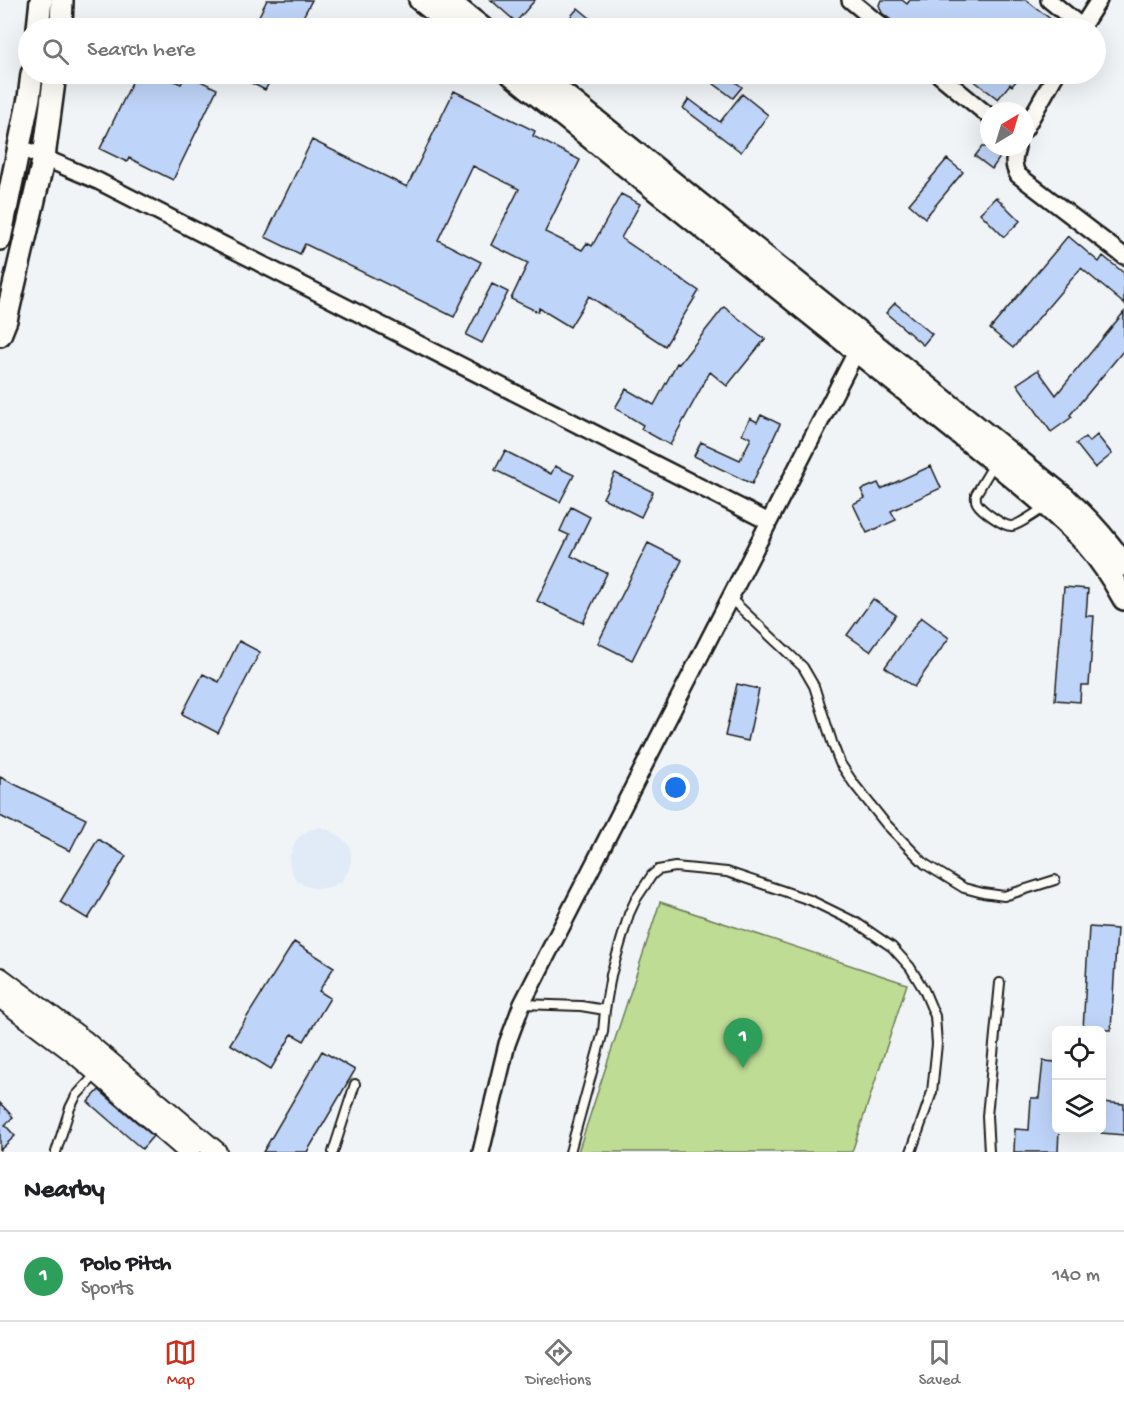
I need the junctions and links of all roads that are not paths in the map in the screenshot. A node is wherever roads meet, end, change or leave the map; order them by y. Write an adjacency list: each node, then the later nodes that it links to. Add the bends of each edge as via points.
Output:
1 (41, 0): 8 (main road)
2 (62, 0): 9 (main road)
3 (420, 0): 10 (main road)
4 (447, 0): 11 (main road)
5 (1049, 0): 13 (street)
6 (1099, 0): 14 (street)
7 (856, 2): 12 (street)
8 (39, 18)
9 (61, 18)
10 (443, 18)
11 (470, 18)
12 (873, 18)
13 (1070, 18)
14 (1088, 18)
15 (31, 84): 23 (main road)
16 (54, 84): 25 (main road)
17 (524, 84): 29 (main road)
18 (550, 84): 33 (main road, via 1065,498 1112,546)
19 (950, 84): 21 (street)
20 (1050, 84): 22 (street)
21 (980, 109)
22 (1034, 113)
23 (20, 147): 25 (street); 26 (main road)
24 (1014, 156): 27 (street, via 1018,175)
25 (44, 157): 28 (main road); 32 (street)
26 (0, 239)
27 (1124, 256)
28 (0, 335)
29 (856, 352): 30 (main road); 32 (street)
30 (995, 462): 31 (main road); 31 (lane, via 975,498 1001,524 1011,526)
31 (1046, 506): 34 (main road, via 1084,542)
32 (769, 522): 35 (street)
33 (1124, 565)
34 (1124, 597)
35 (731, 599): 36 (lane, via 803,667 814,686 840,763 886,824 925,864 964,888 1004,897); 40 (street)
36 (1055, 879)
37 (0, 978): 46 (street, via 83,1040)
38 (1000, 983): 51 (lane, via 987,1116)
39 (0, 997): 42 (street)
40 (522, 1005): 41 (lane); 48 (street, via 507,1044)
41 (604, 1010): 49 (lane, via 603,1032); 50 (lane, via 629,914 658,870 675,867 728,873 810,900 857,923 892,947 910,967 932,1007 937,1044 932,1092)
42 (98, 1073): 44 (lane, via 76,1096); 45 (street)
43 (355, 1084): 47 (lane)
44 (56, 1152)
45 (189, 1152)
46 (216, 1152)
47 (333, 1152)
48 (481, 1152)
49 (570, 1152)
50 (911, 1152)
51 (989, 1152)

